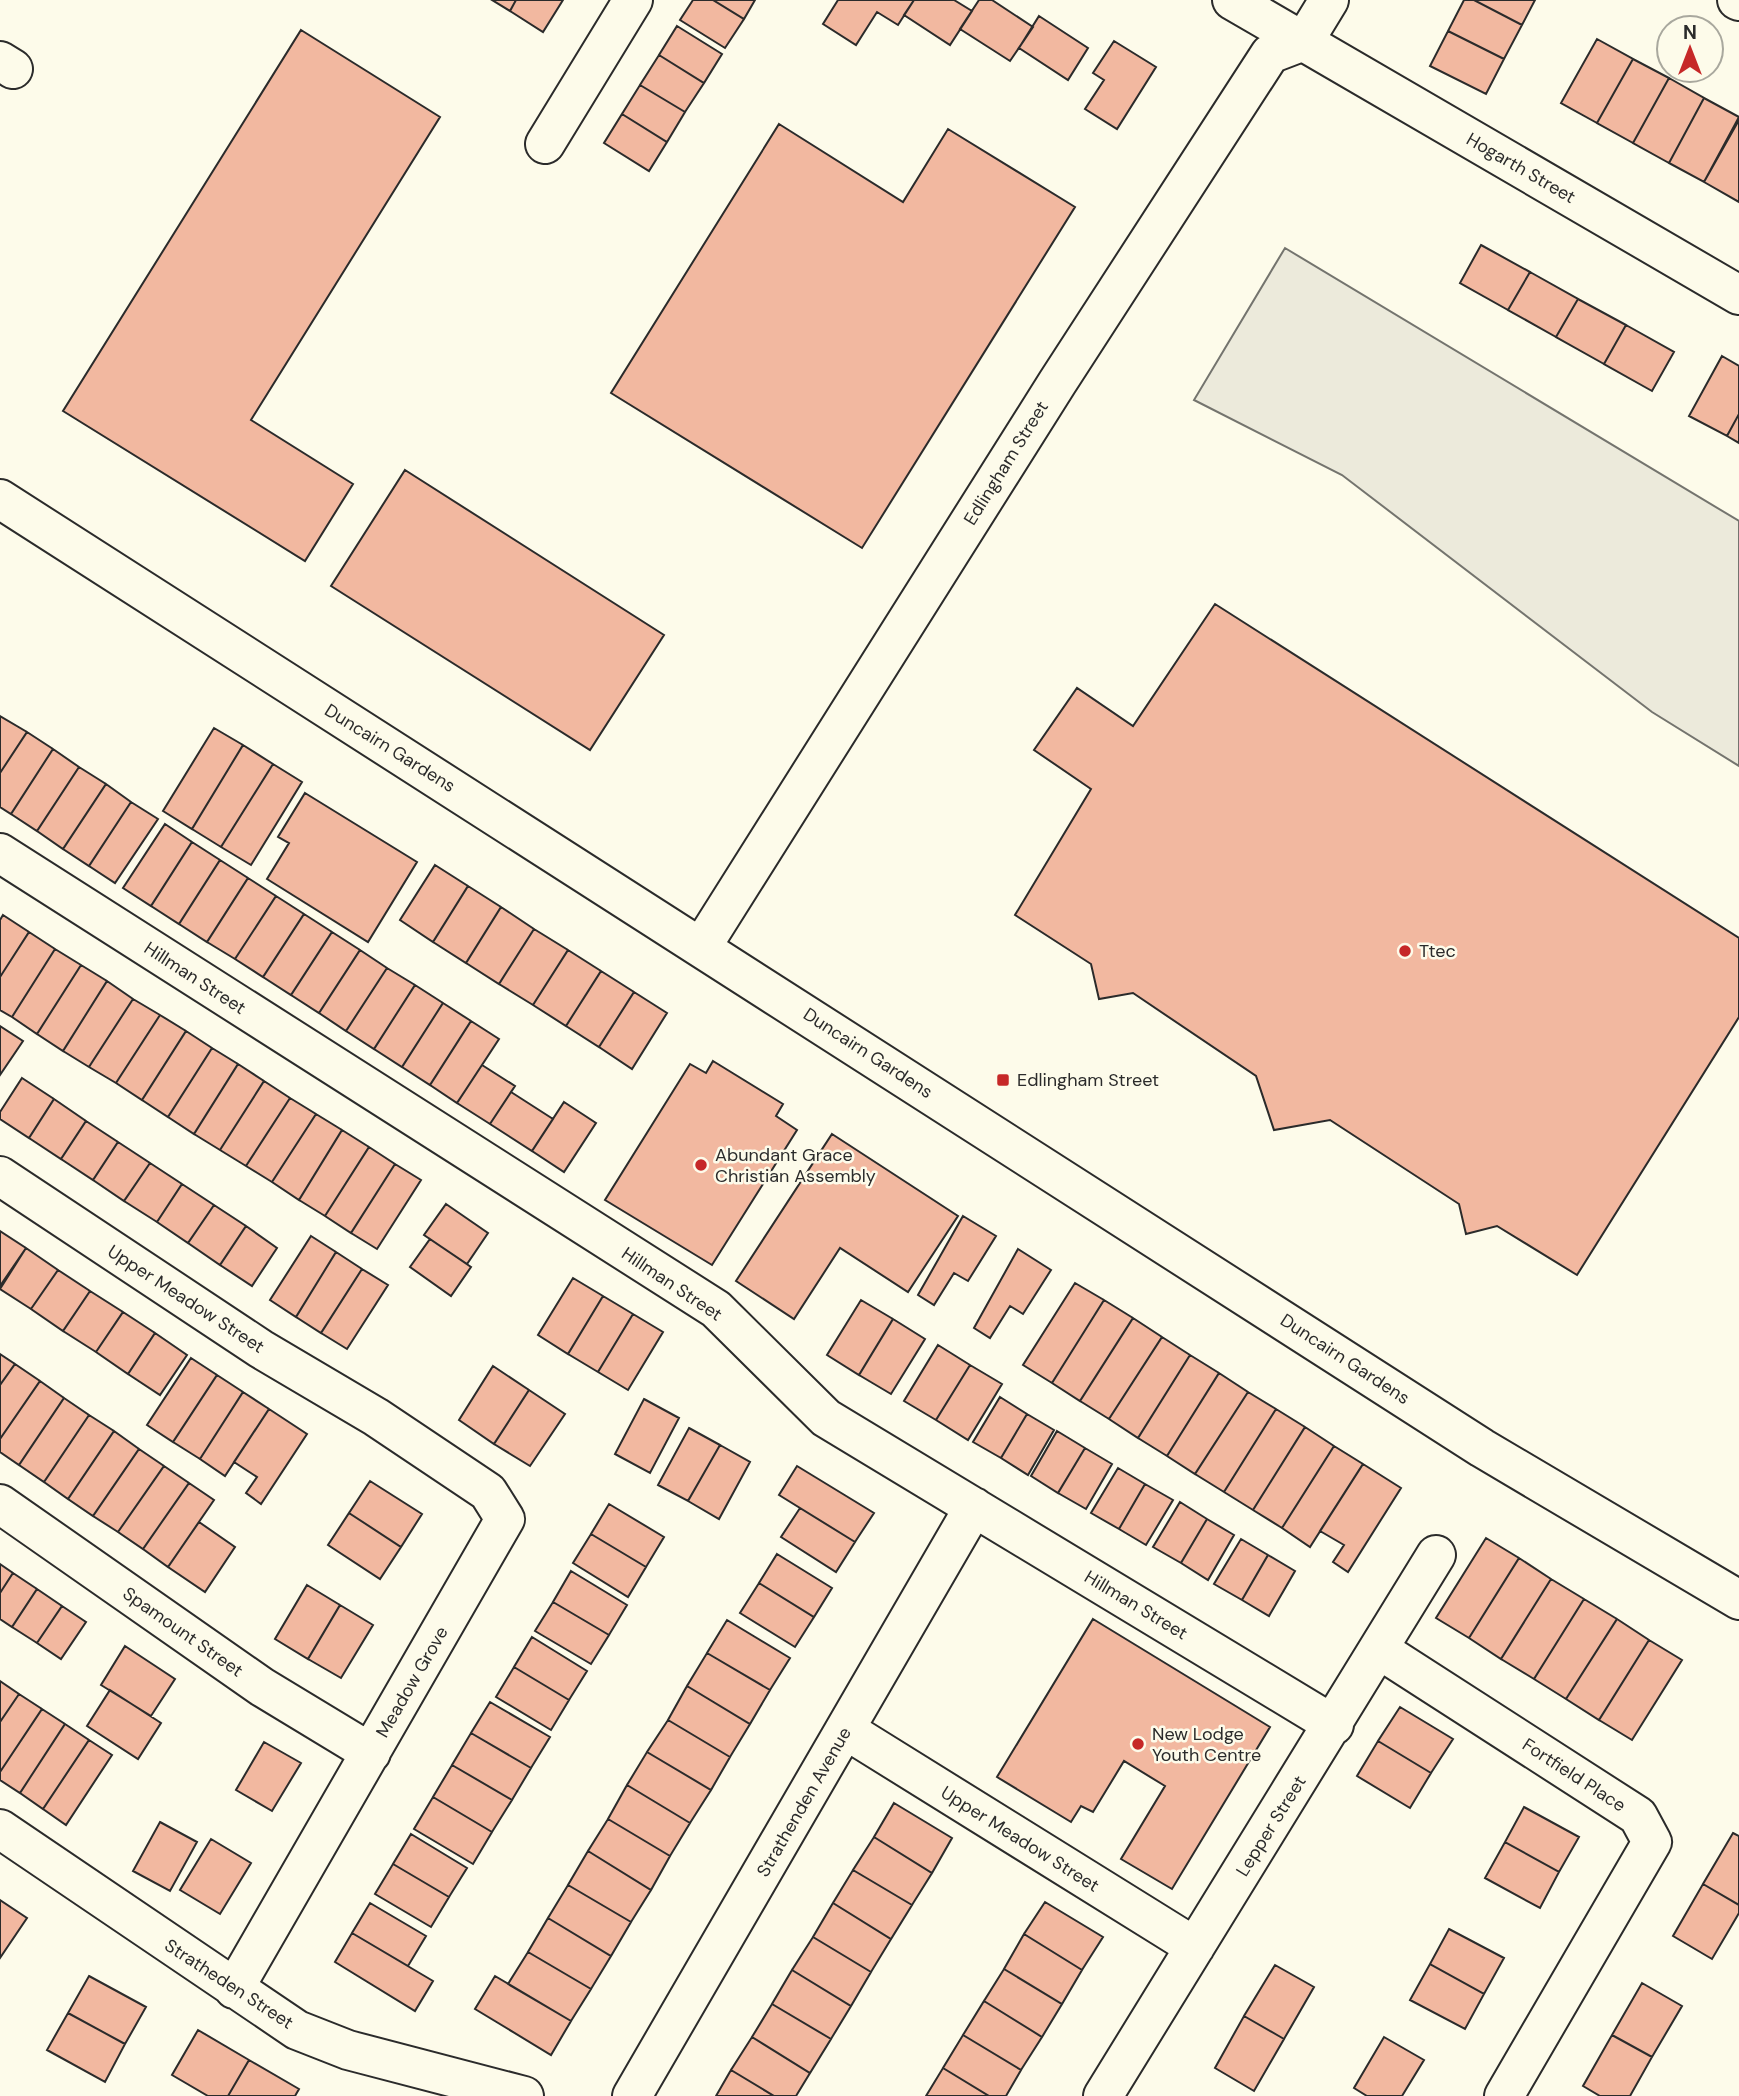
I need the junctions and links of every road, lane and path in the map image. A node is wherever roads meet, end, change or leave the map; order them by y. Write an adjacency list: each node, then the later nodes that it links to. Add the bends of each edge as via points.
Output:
1 (633, 0): 5 (street)
2 (1232, 0): 4 (street, Hogarth Street)
3 (1329, 0): 4 (street)
4 (1304, 41): 6 (street, Hogarth Street); 9 (street, Edlingham Street, via 1270,54)
5 (545, 144)
6 (1739, 295)
7 (0, 499): 9 (street, Duncairn Gardens)
8 (0, 853): 13 (street, Hillman Street, via 716,1309 826,1418)
9 (702, 946): 15 (street, Duncairn Gardens, via 1482,1448)
10 (0, 1176): 11 (street, Upper Meadow Street, via 261,1349)
11 (376, 1417): 19 (street, Meadow Grove, via 488,1492 505,1519)
12 (0, 1504): 19 (street, Spamount Street, via 262,1687)
13 (974, 1507): 17 (street, Hillman Street); 18 (street, Strathenden Avenue)
14 (1436, 1555): 16 (street, Lepper Street)
15 (1739, 1600)
16 (1380, 1650): 17 (street, Lepper Street); 26 (street, Fortfield Place, via 1638,1816 1652,1842)
17 (1334, 1725): 21 (street, Lepper Street)
18 (846, 1730): 21 (street, Upper Meadow Street); 24 (street, Strathenden Avenue)
19 (372, 1753): 22 (street, Meadow Grove)
20 (0, 1829): 22 (street, Stratheden Street)
21 (1195, 1947): 25 (street, Lepper Street)
22 (234, 1989): 23 (street, Stratheden Street, via 297,2030 348,2050)
23 (524, 2096)
24 (632, 2096)
25 (1103, 2096)
26 (1504, 2096)

